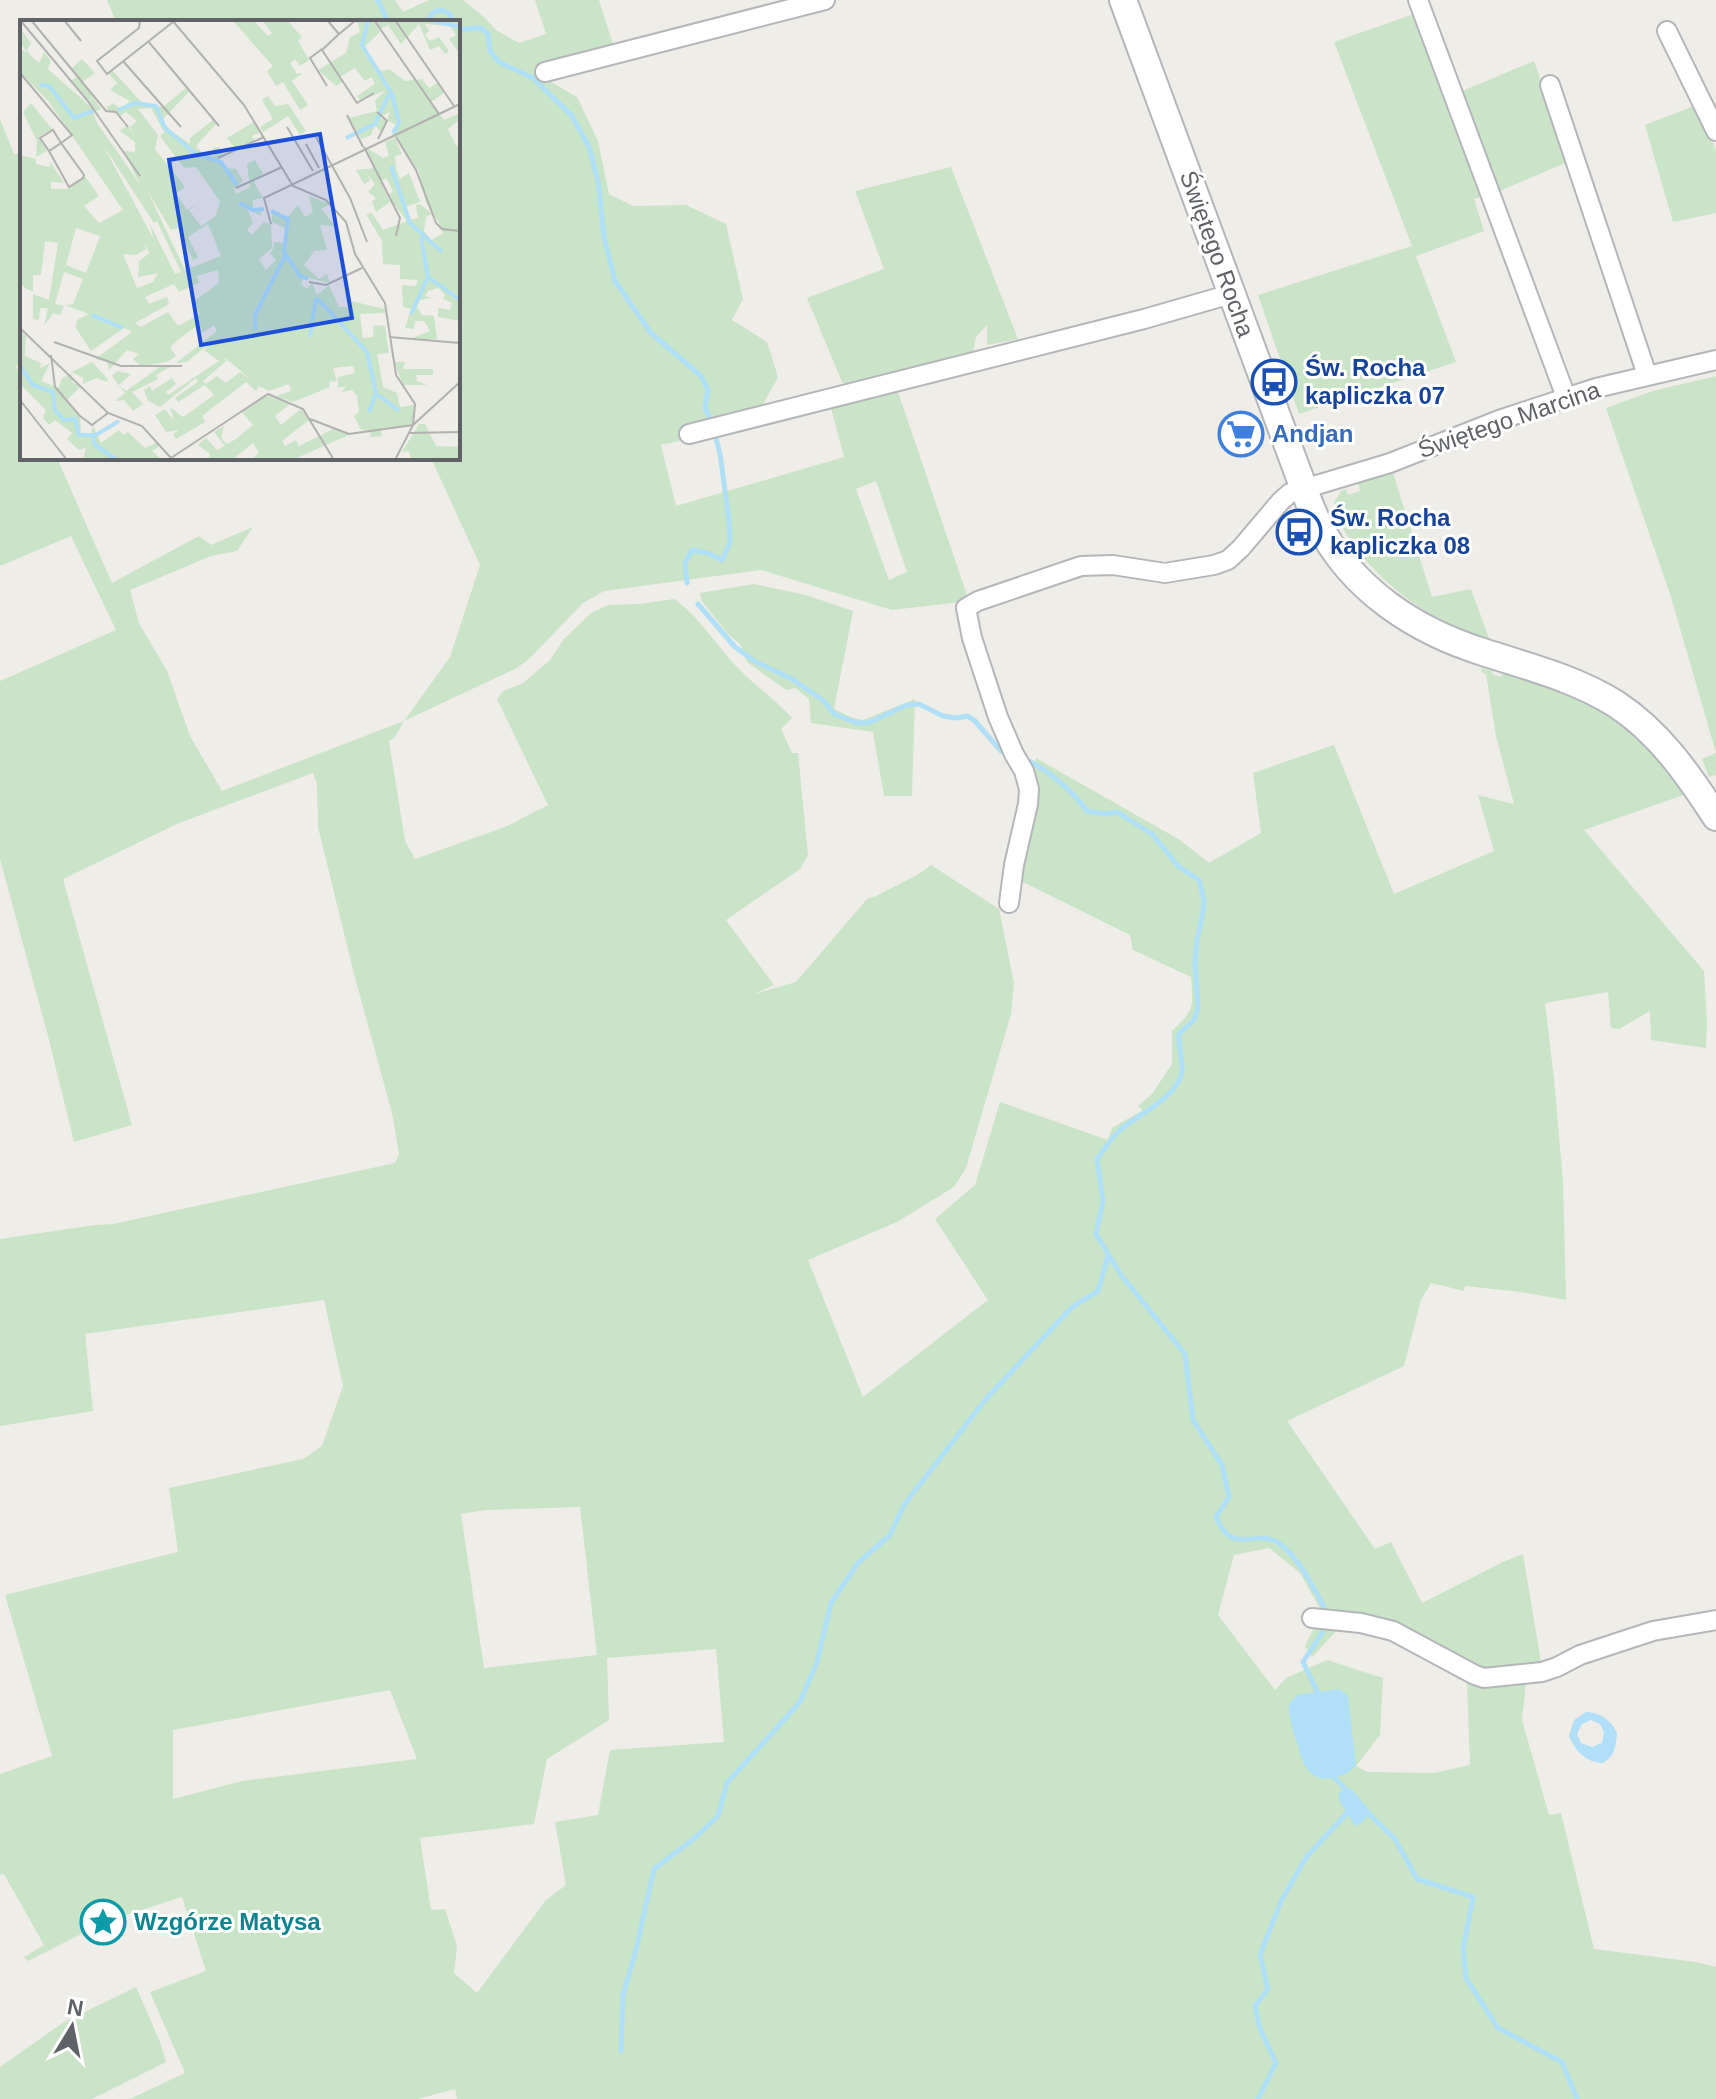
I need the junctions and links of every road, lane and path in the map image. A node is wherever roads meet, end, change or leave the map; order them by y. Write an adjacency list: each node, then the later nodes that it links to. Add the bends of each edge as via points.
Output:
1 (825, 0): 5 (street)
2 (1123, 0): 8 (street, Świętego Rocha)
3 (1418, 0): 11 (street)
4 (1667, 31): 7 (street)
5 (545, 72)
6 (1550, 85): 10 (street)
7 (1716, 131)
8 (1231, 294): 12 (street); 13 (street, Świętego Rocha)
9 (1716, 360): 10 (street, Świętego Marcina)
10 (1647, 375): 11 (street, Świętego Marcina)
11 (1566, 397): 13 (street, Świętego Marcina)
12 (689, 434)
13 (1304, 489): 14 (street, Świętego Rocha, via 1333,548 1388,607 1429,632 1565,679 1616,704 1680,763); 15 (street, Świętego Marcina, via 1290,493 1241,548 1214,565 1165,573 1081,566 966,608 998,717 1029,789)
14 (1716, 817)
15 (1009, 903)
16 (1312, 1618): 17 (street, via 1393,1631 1484,1678 1542,1672 1653,1631)
17 (1716, 1620)

